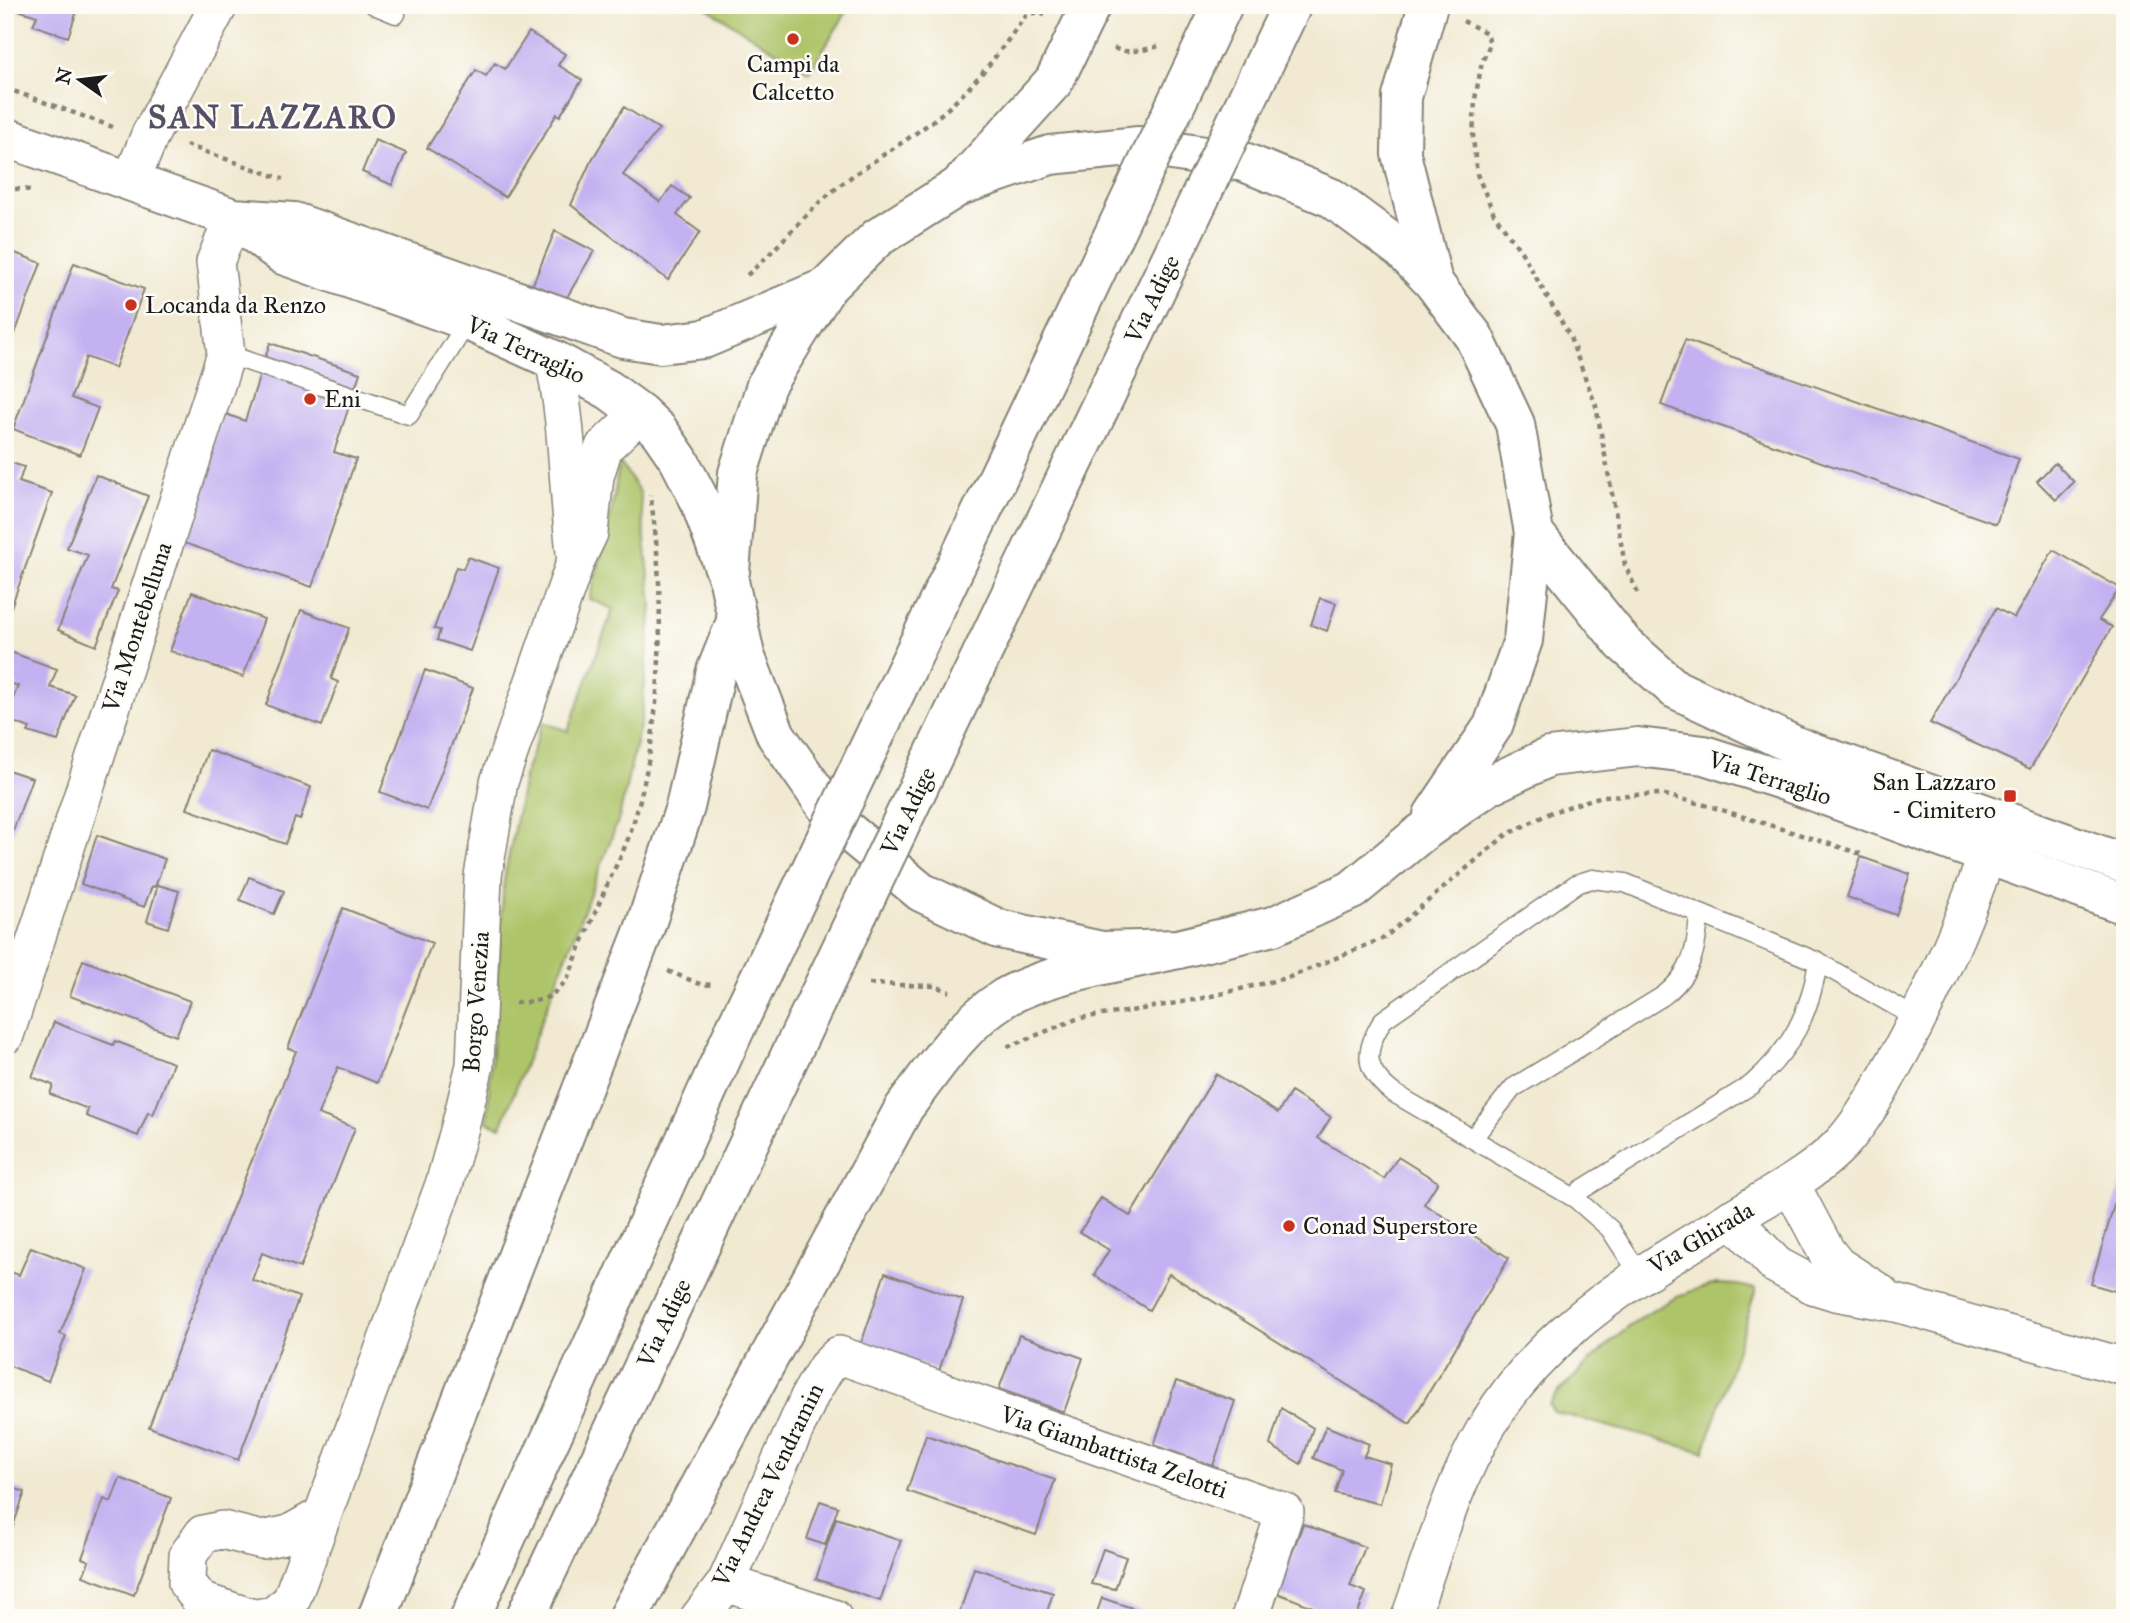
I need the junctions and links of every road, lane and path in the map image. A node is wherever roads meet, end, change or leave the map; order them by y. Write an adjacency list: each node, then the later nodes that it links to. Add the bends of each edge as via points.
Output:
1 (219, 5): 12 (street, via 150,135)
2 (374, 5): 7 (lane)
3 (1091, 5): 13 (main road, via 1055,80)
4 (1223, 5): 52 (main road, bridge, via 734,1029)
5 (1292, 5): 53 (main road, Via Adige, bridge)
6 (1440, 10): 18 (main road, via 1402,97 1401,154); 28 (path, via 1487,33 1490,44 1475,99 1476,174 1493,214 1522,253 1569,335 1596,406 1625,565)
7 (396, 14)
8 (1049, 15): 17 (path, via 1027,15 969,89 814,206)
9 (5, 88): 10 (path)
10 (109, 126)
11 (5, 136): 12 (main road, Via Terraglio)
12 (131, 181): 16 (main road, Via Terraglio)
13 (959, 186): 18 (main road, Via Terraglio, via 1050,155 1139,146 1244,162 1332,198 1402,250); 19 (main road, Via Terraglio, via 877,238)
14 (5, 188): 15 (path)
15 (21, 189)
16 (233, 218): 19 (main road, Via Terraglio, via 294,222 623,338 662,344 704,339); 20 (main road, Via Terraglio, via 283,255); 21 (street, Via Montebelluna, via 215,262)
17 (745, 277)
18 (1433, 282): 25 (main road, Via Terraglio, via 1474,337 1514,424)
19 (827, 287): 27 (main road, Via Terraglio, via 766,385 738,473)
20 (468, 321): 21 (lane, via 409,415); 22 (main road, Via Terraglio)
21 (226, 354): 39 (street, Via Montebelluna)
22 (554, 360): 23 (main road, Via Terraglio); 26 (street, Borgo Venezia, via 562,397)
23 (640, 413): 26 (street, Borgo Venezia, via 604,447 595,477 589,533); 27 (main road, Via Terraglio, via 679,460)
24 (649, 489): 37 (path, via 657,536 660,605 655,698 646,769 629,836 568,978 556,993 516,1003)
25 (1534, 533): 30 (main road, Via Terraglio, via 1523,640 1493,726); 32 (main road, Via Terraglio, via 1623,643 1675,689 1798,747)
26 (576, 560): 37 (street, Borgo Venezia, via 499,782 483,876)
27 (729, 581): 29 (main road, Via Terraglio)
28 (1641, 601)
29 (737, 619): 35 (main road, Via Terraglio, via 745,656 776,735 837,822 921,892 999,929 1102,951); 51 (main road, via 716,671 685,807 644,930)
30 (1420, 834): 31 (main road, Via Terraglio, via 1488,786 1549,757 1637,747 1704,755); 35 (main road, Via Terraglio, via 1352,890 1273,926)
31 (1987, 854): 33 (main road, Via Terraglio); 38 (street, Via Ghirada, via 1965,919)
32 (2124, 862)
33 (2125, 905)
34 (1699, 914): 36 (lane); 40 (lane, via 1692,957 1677,985 1513,1088); 40 (lane, via 1625,883 1584,881 1383,1020 1369,1051 1370,1068 1378,1081)
35 (1178, 949): 54 (main road, via 1055,977 1005,998 980,1016 938,1062 904,1108)
36 (1818, 962): 38 (lane); 42 (lane, via 1808,1009 1769,1070 1581,1190)
37 (479, 1000): 48 (street, Borgo Venezia, via 475,1065 444,1185)
38 (1918, 1019): 41 (street, Via Ghirada, via 1856,1126 1824,1160)
39 (5, 1035)
40 (1473, 1138): 42 (lane)
41 (1791, 1185): 43 (street, Via Ghirada); 45 (street, via 1836,1265)
42 (1576, 1199): 44 (lane, via 1610,1229)
43 (1732, 1218): 44 (street, Via Ghirada); 45 (street, via 1761,1251 1791,1275 1836,1293)
44 (1640, 1275): 58 (street, Via Ghirada, via 1562,1334 1504,1400 1468,1465)
45 (1896, 1303): 47 (street)
46 (839, 1355): 49 (street, Via Andrea Vendramin, via 811,1393); 57 (street, Via Giambattista Zelotti, via 1284,1512)
47 (2125, 1367)
48 (321, 1516): 50 (street, Borgo Venezia, via 291,1601 274,1615); 50 (street, Borgo Venezia, via 289,1534 262,1540 222,1530 203,1534 188,1555 187,1583 201,1601)
49 (726, 1583): 55 (street, Via Andrea Vendramin); 56 (street)
50 (255, 1618)
51 (377, 1618)
52 (470, 1618)
53 (525, 1618)
54 (628, 1618)
55 (699, 1618)
56 (833, 1618)
57 (1250, 1618)
58 (1410, 1618)

